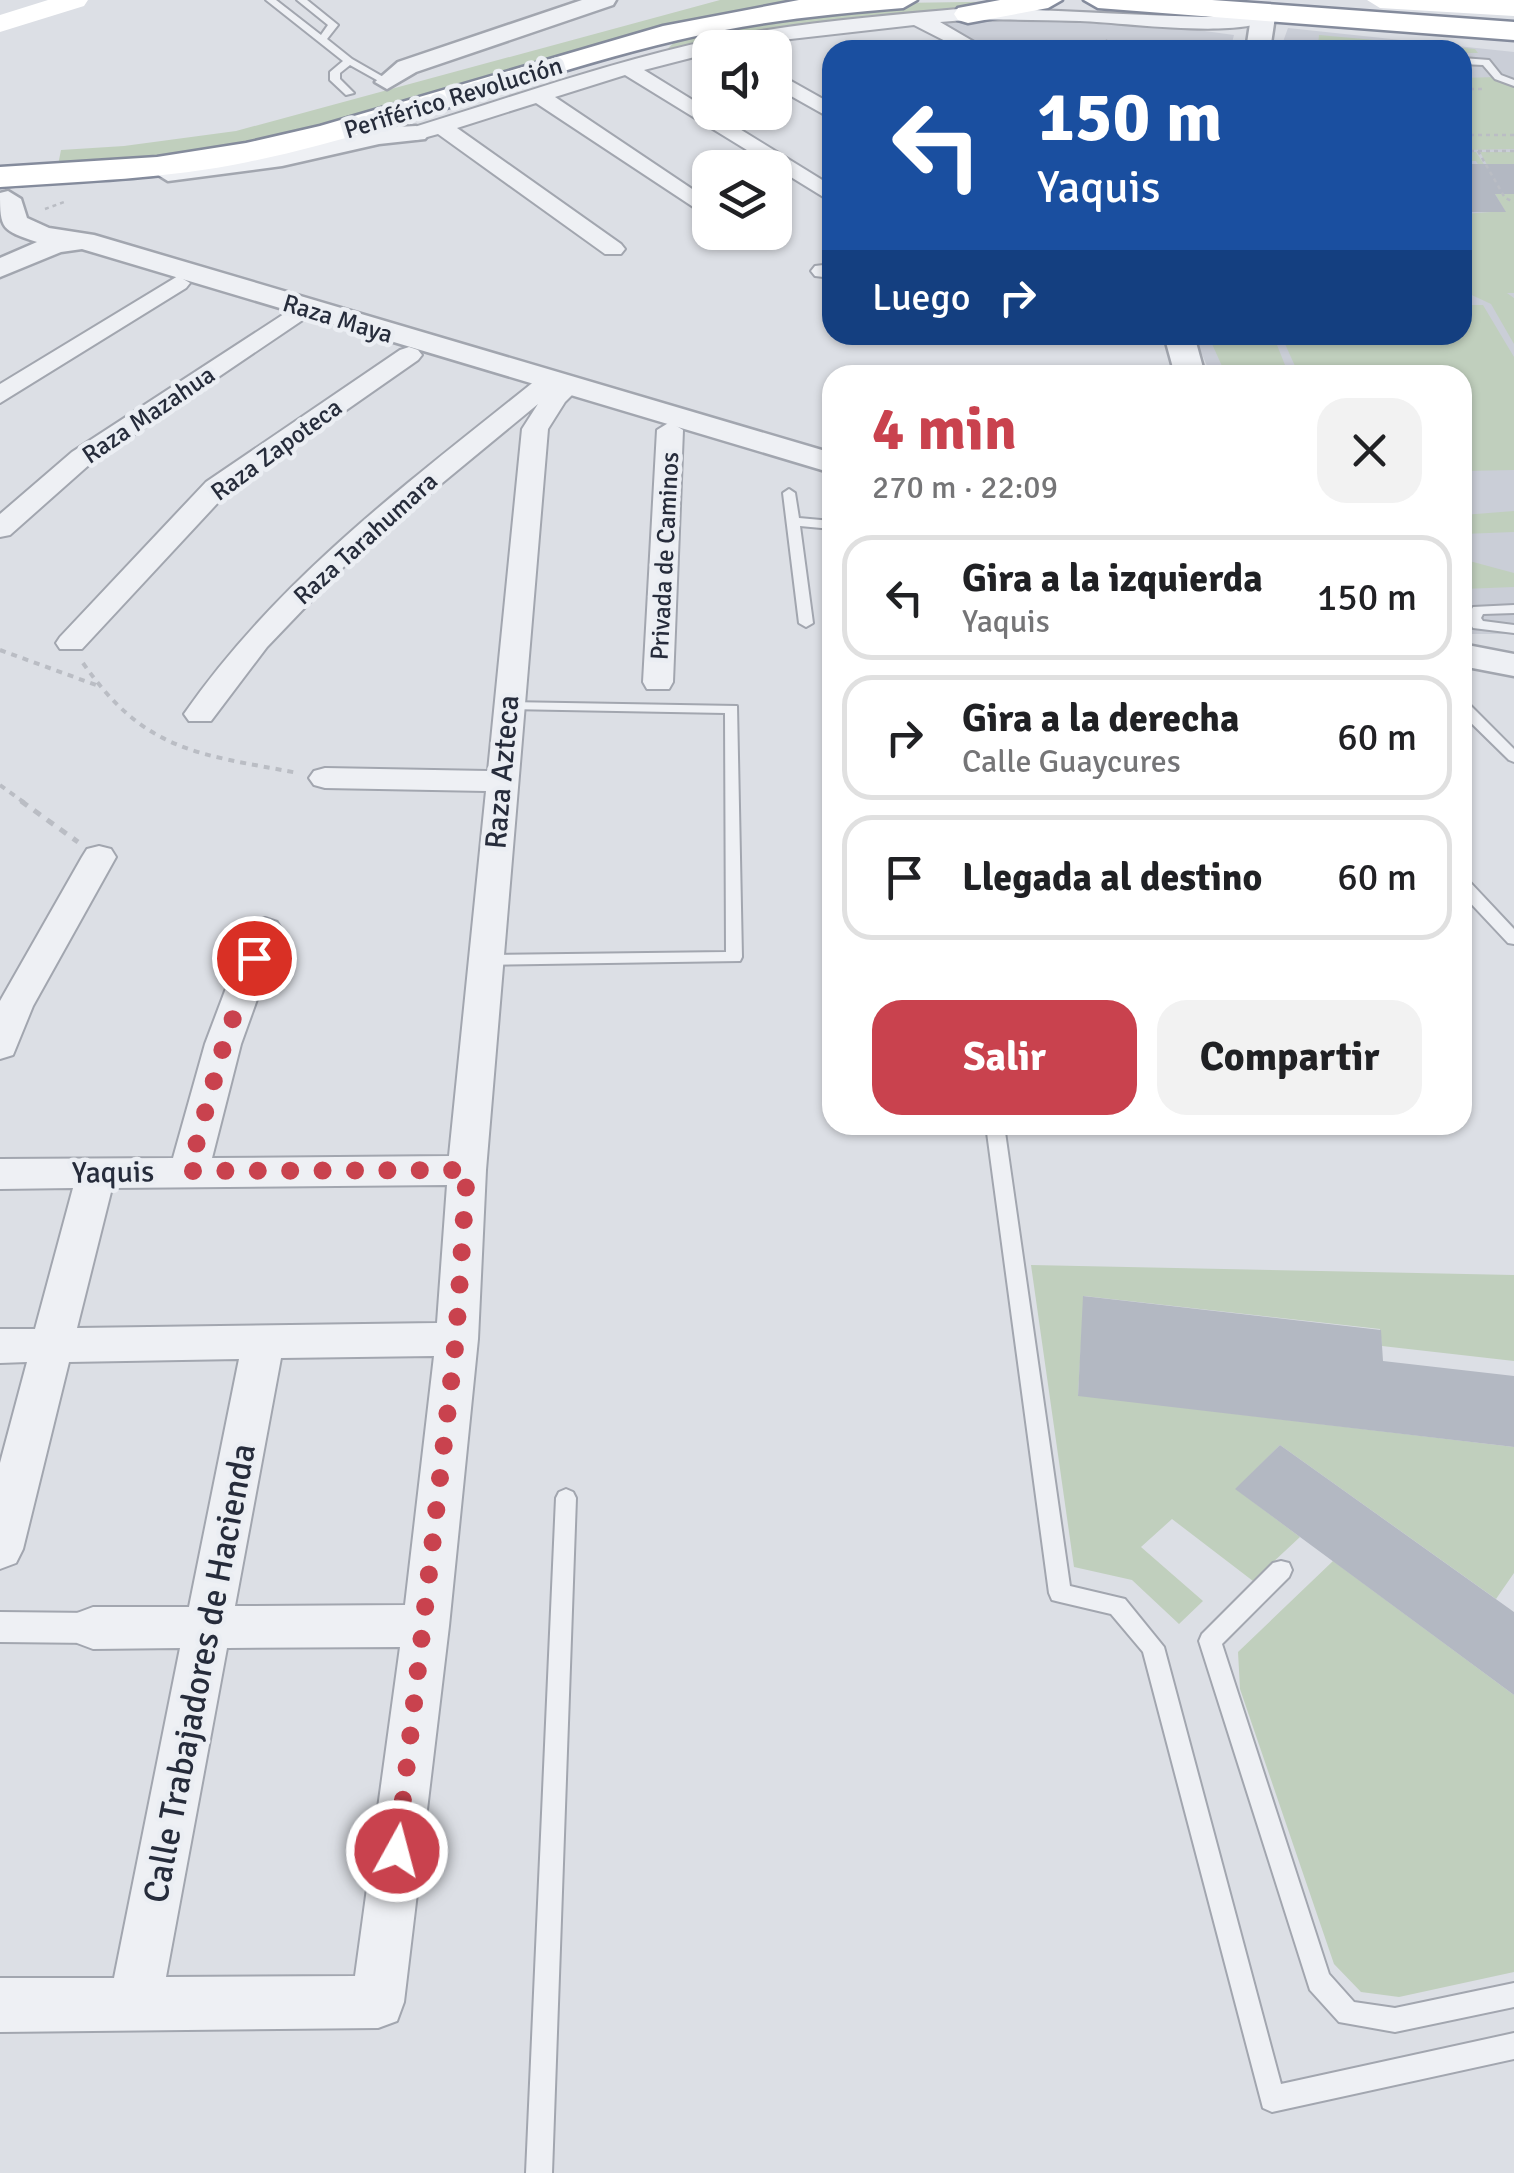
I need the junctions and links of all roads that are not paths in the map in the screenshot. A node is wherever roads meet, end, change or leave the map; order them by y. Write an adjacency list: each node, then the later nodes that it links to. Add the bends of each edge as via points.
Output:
1 (75, 0): 16 (main road)
2 (270, 0): 20 (lane)
3 (301, 0): 20 (lane, via 333,25)
4 (604, 0): 29 (street, via 407,67)
5 (694, 0): 29 (highway, Periférico Revolución)
6 (1098, 0): 11 (highway)
7 (1327, 0): 14 (highway)
8 (1380, 0): 14 (main road)
9 (1433, 0): 14 (street)
10 (908, 8): 12 (street); 17 (street); 18 (highway, Periférico Revolución, via 802,8); 22 (street)
11 (1212, 8): 14 (highway); 15 (main road)
12 (968, 14): 13 (highway)
13 (1044, 14): 15 (street, via 1210,23)
14 (1513, 16)
15 (1263, 17): 23 (street); 24 (main road)
16 (0, 24)
17 (816, 28): 19 (street); 21 (street)
18 (673, 32): 28 (highway); 38 (highway, Periférico Revolución, via 328,134 246,153)
19 (792, 32)
20 (321, 40): 27 (lane)
21 (838, 40)
22 (961, 40)
23 (1260, 40)
24 (1514, 40)
25 (692, 53): 28 (street)
26 (1472, 61): 30 (lane, via 1486,62)
27 (349, 62): 29 (lane); 32 (lane, via 335,72)
28 (638, 66): 33 (street); 40 (street)
29 (387, 82): 32 (highway, Periférico Revolución)
30 (1514, 83)
31 (792, 88): 35 (street)
32 (349, 93): 34 (highway, Periférico Revolución)
33 (539, 96): 36 (street); 42 (street)
34 (311, 104)
35 (822, 107)
36 (429, 130): 39 (street, via 252,163); 45 (street)
37 (21, 146): 38 (highway, Periférico Revolución)
38 (157, 152): 39 (street); 41 (highway, Periférico Revolución)
39 (46, 184): 41 (street)
40 (822, 189)
41 (3, 192): 44 (street, Raza Maya, via 14,223)
42 (692, 199)
43 (0, 228): 44 (street, Raza Maya)
44 (70, 243): 46 (street); 47 (street, Raza Maya); 48 (street, Raza Maya)
45 (613, 249)
46 (0, 268)
47 (178, 283): 48 (street, Raza Maya); 51 (street)
48 (297, 313): 49 (street, Raza Maya); 50 (street, Raza Maya); 58 (street, Raza Mazahua, via 81,458)
49 (409, 355): 50 (street, Raza Maya); 62 (street, Raza Zapoteca, via 216,488)
50 (552, 389): 52 (street, Raza Maya); 53 (street, Raza Maya); 66 (street, Raza Azteca, via 535,429); 67 (street, Raza Tarahumara, via 345,549 256,641)
51 (0, 394)
52 (670, 430): 54 (street, Raza Maya); 65 (street, Privada de Caminos)
53 (822, 461)
54 (822, 474)
55 (789, 493): 56 (lane)
56 (792, 521): 57 (lane); 60 (lane)
57 (822, 524)
58 (0, 529)
59 (1514, 609): 61 (lane, via 1478,610 1474,618 1478,625)
60 (806, 622)
61 (1514, 629)
62 (71, 643)
63 (1472, 658): 64 (street)
64 (1514, 665)
65 (658, 682)
66 (508, 706): 71 (street, Raza Azteca); 76 (lane, via 732,709 734,957)
67 (200, 714)
68 (1472, 715): 69 (lane)
69 (1514, 756)
70 (325, 778): 71 (street)
71 (501, 781): 76 (street, Raza Azteca)
72 (99, 858): 77 (street, via 15,1006)
73 (1472, 895): 75 (lane)
74 (264, 930): 80 (street)
75 (1514, 940)
76 (486, 962): 79 (street, Raza Azteca)
77 (0, 1046)
78 (996, 1135): 97 (lane, via 1060,1593 1117,1606 1154,1646 1272,2099)
79 (467, 1170): 80 (street, Yaquis); 83 (street, Raza Azteca)
80 (189, 1171): 81 (street, Yaquis)
81 (96, 1172): 82 (street, Yaquis); 85 (street)
82 (0, 1174)
83 (456, 1339): 84 (street); 91 (street, Raza Azteca)
84 (262, 1342): 85 (street); 90 (street, Calle Trabajadores de Hacienda)
85 (53, 1344): 86 (street); 88 (street)
86 (0, 1346)
87 (566, 1498): 98 (lane)
88 (0, 1550)
89 (1281, 1570): 94 (lane, via 1210,1641 1319,1981 1348,2013 1395,2020)
90 (209, 1626): 91 (street); 93 (street); 95 (street, Calle Trabajadores de Hacienda)
91 (426, 1626): 95 (street, Raza Azteca, via 378,2002)
92 (0, 1627): 93 (street)
93 (93, 1628)
94 (1514, 1996)
95 (135, 2004): 96 (street)
96 (0, 2005)
97 (1514, 2046)
98 (539, 2173)

